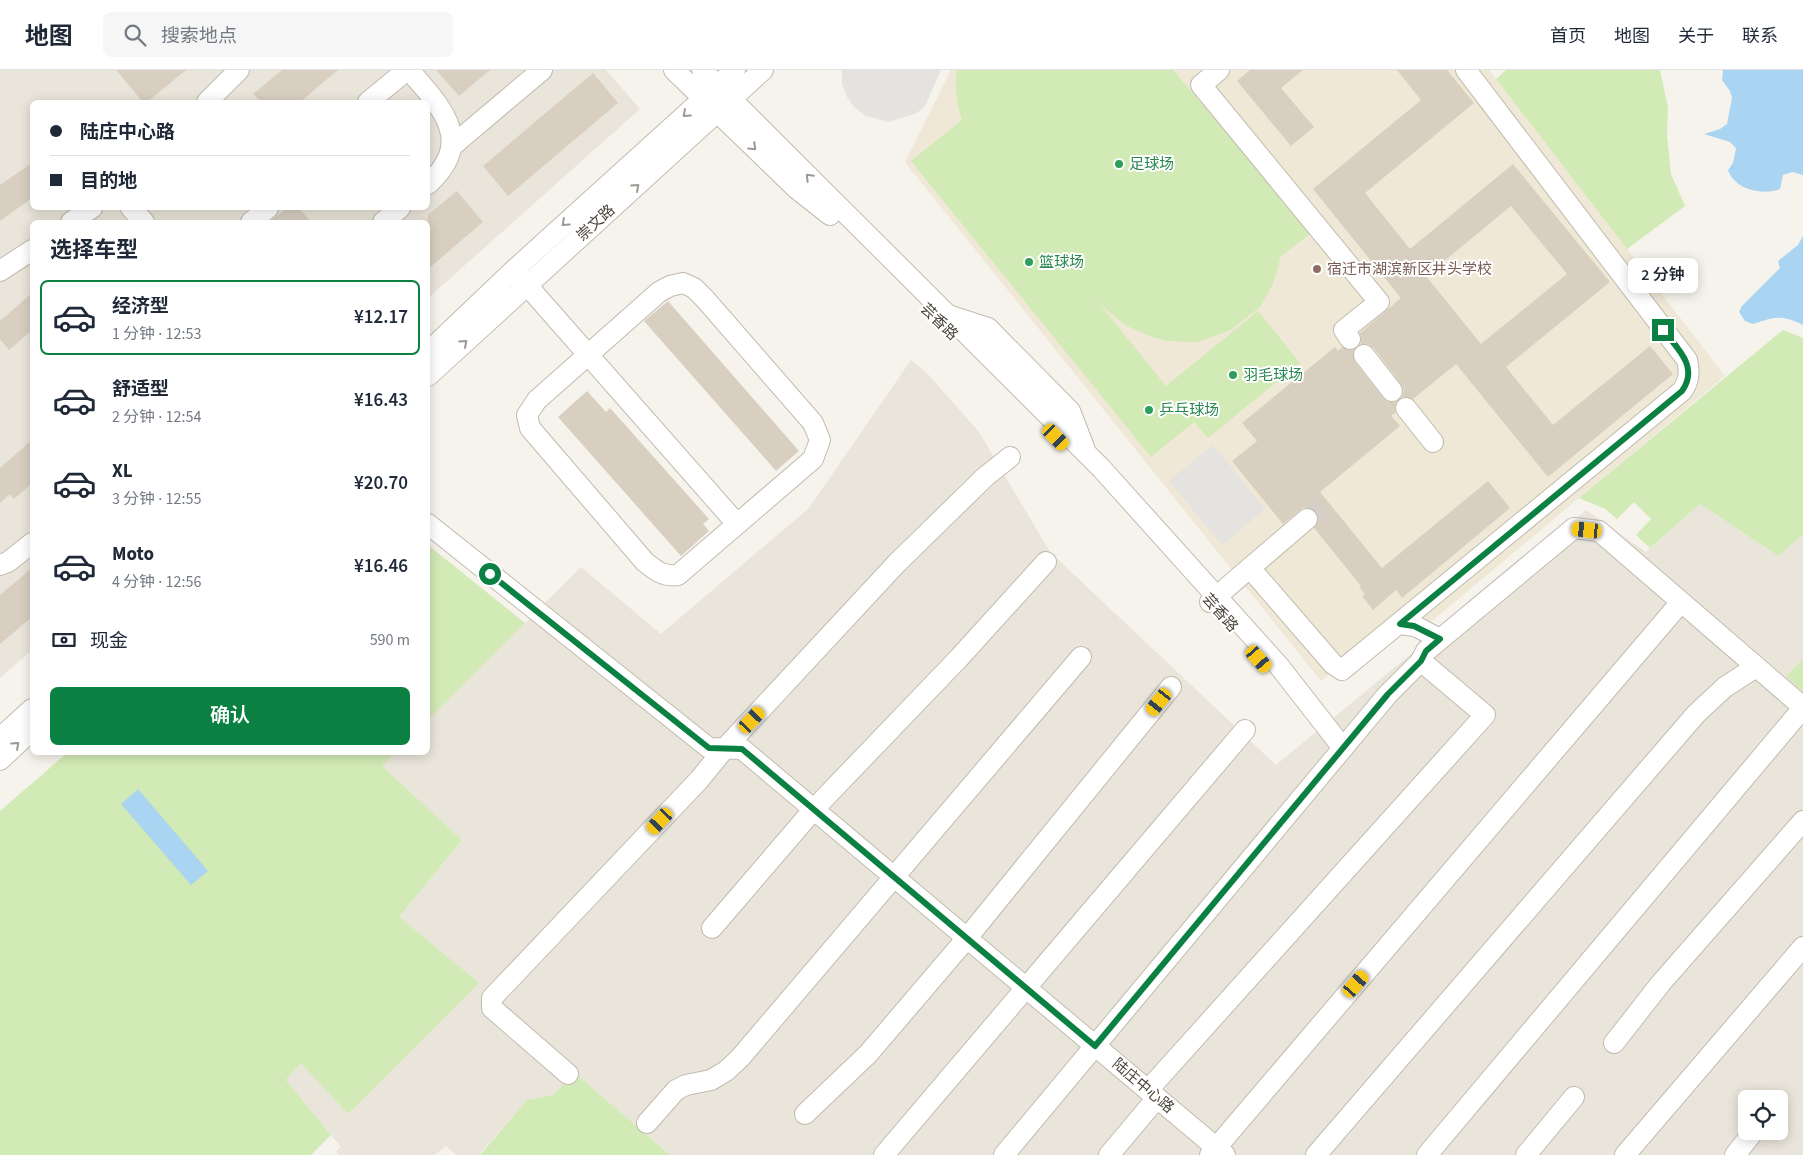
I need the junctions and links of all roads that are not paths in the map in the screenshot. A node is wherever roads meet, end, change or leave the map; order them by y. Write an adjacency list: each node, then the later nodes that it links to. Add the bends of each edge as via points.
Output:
1 (239, 70): 11 (street)
2 (408, 70): 12 (street); 13 (street, via 441,107 450,127)
3 (542, 70): 13 (street)
4 (674, 70): 10 (street, 芸香路)
5 (702, 70): 10 (street, 芸香路)
6 (735, 70): 10 (street, 崇文路)
7 (763, 70): 10 (street, 崇文路)
8 (1219, 70): 27 (street, via 1201,85 1379,302 1344,330)
9 (1466, 70): 45 (street, via 1687,360 1690,371 1688,383 1682,391)
10 (717, 99): 24 (street, 崇文路, one-way to 24); 26 (street, 崇文路, one-way to 10); 43 (street, 芸香路, one-way to 10, via 1086,454 948,315); 43 (street, 芸香路, one-way to 43, via 797,189 820,206 1044,424)
11 (208, 100)
12 (370, 100)
13 (452, 146): 14 (street, via 446,162)
14 (430, 182)
15 (89, 210): 19 (street)
16 (133, 210): 20 (street)
17 (265, 210): 21 (street)
18 (398, 210): 22 (street)
19 (74, 220)
20 (142, 220)
21 (253, 220)
22 (385, 220)
23 (30, 251): 25 (street)
24 (514, 270): 26 (street); 28 (street, 崇文路)
25 (0, 271)
26 (527, 285): 29 (street); 31 (street, 崇文路, one-way to 26)
27 (1350, 339)
28 (430, 350)
29 (588, 354): 37 (street); 37 (street, via 537,400 527,415 527,422 645,562 657,572 678,575); 37 (street, via 670,286 683,283 694,288 712,307 813,423 820,440 813,459)
30 (1364, 356): 32 (street)
31 (430, 374)
32 (1392, 391)
33 (1406, 408): 34 (street)
34 (1433, 442)
35 (1010, 457): 55 (street, via 985,477 897,563)
36 (1307, 519): 42 (street)
37 (737, 524)
38 (430, 526): 55 (street, 陆庄中心路, via 709,748)
39 (30, 545): 41 (street)
40 (1046, 562): 58 (street)
41 (0, 565)
42 (1250, 568): 43 (street); 45 (street, via 1338,669 1355,662)
43 (1213, 598): 56 (street, 芸香路, via 1272,674 1279,666)
44 (1681, 602): 46 (street, via 1599,531 1574,528); 48 (street); 73 (street)
45 (1400, 624): 46 (street, via 1414,626)
46 (1429, 650): 56 (street); 68 (street, via 1485,715)
47 (1082, 657): 60 (street)
48 (1756, 667): 50 (street); 77 (street, via 1725,687 1696,714)
49 (1171, 687): 62 (street)
50 (1803, 708): 78 (street)
51 (30, 711): 54 (street)
52 (1245, 730): 64 (street)
53 (30, 732): 57 (street, one-way to 53)
54 (0, 738)
55 (726, 748): 58 (street, 陆庄中心路, via 742,749); 67 (street, via 492,998 492,1008)
56 (1343, 748): 66 (street)
57 (0, 760)
58 (814, 809): 60 (street, 陆庄中心路); 61 (street)
59 (1803, 821): 65 (street, via 1661,983)
60 (895, 877): 62 (street, 陆庄中心路); 71 (street, via 740,1058 712,1080 676,1090)
61 (712, 928)
62 (967, 938): 64 (street, 陆庄中心路); 70 (street, via 868,1054)
63 (1803, 946): 80 (street)
64 (1026, 987): 66 (street, 陆庄中心路); 74 (street)
65 (1614, 1043)
66 (1095, 1046): 68 (street, 陆庄中心路); 75 (street)
67 (568, 1074)
68 (1153, 1094): 73 (street, 陆庄中心路); 76 (street)
69 (1574, 1097): 79 (street)
70 (805, 1114)
71 (647, 1123)
72 (1747, 1140): 81 (street)
73 (1217, 1152)
74 (884, 1155)
75 (1004, 1155)
76 (1109, 1155)
77 (1316, 1155)
78 (1427, 1155)
79 (1526, 1155)
80 (1626, 1155)
81 (1735, 1155)

